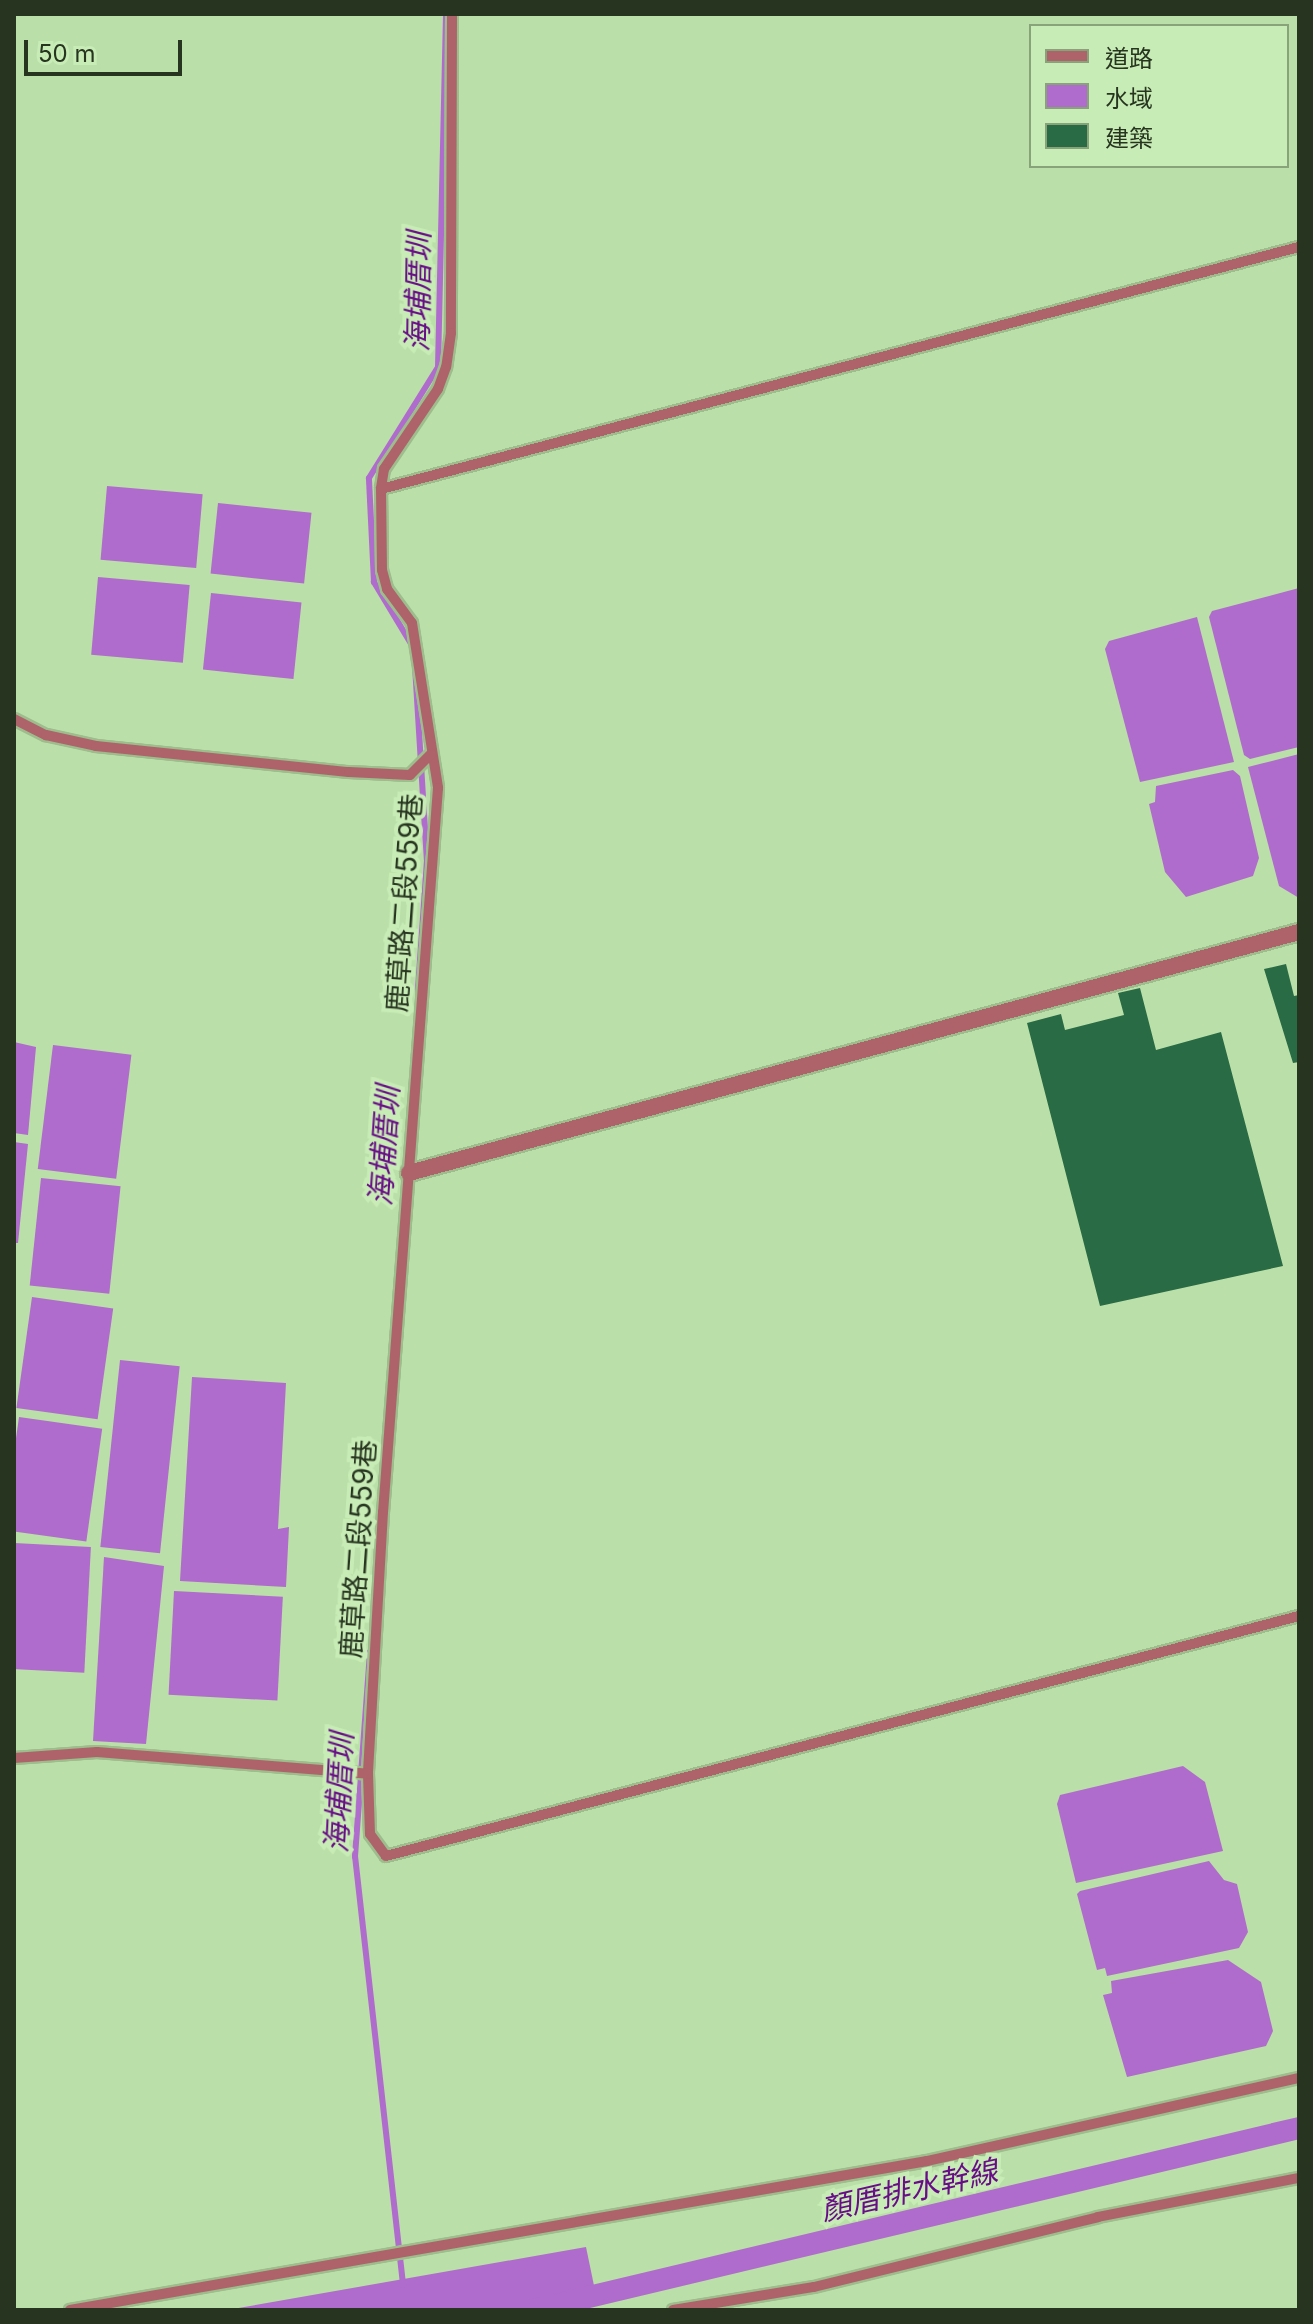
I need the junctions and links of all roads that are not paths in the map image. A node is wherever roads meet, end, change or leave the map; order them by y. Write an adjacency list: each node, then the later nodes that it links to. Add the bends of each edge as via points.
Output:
1 (452, 14): 3 (lane, 鹿草路二段559巷, via 451,333 446,367 438,389 384,469)
2 (1299, 247): 3 (lane)
3 (381, 489): 5 (lane, 鹿草路二段559巷, via 382,570 387,589 412,623)
4 (14, 719): 5 (lane, via 46,735 96,746 334,771 410,775)
5 (431, 754): 7 (lane, 鹿草路二段559巷, via 438,788)
6 (1299, 932): 7 (street)
7 (409, 1173): 10 (lane, 鹿草路二段559巷)
8 (1299, 1616): 10 (lane, 鹿草路二段559巷, via 386,1856 370,1834)
9 (14, 1758): 10 (lane, via 97,1752)
10 (368, 1774)
11 (1299, 2078): 13 (lane, via 927,2161)
12 (1299, 2178): 14 (lane, via 1098,2217 814,2287)
13 (70, 2310)
14 (673, 2310)

